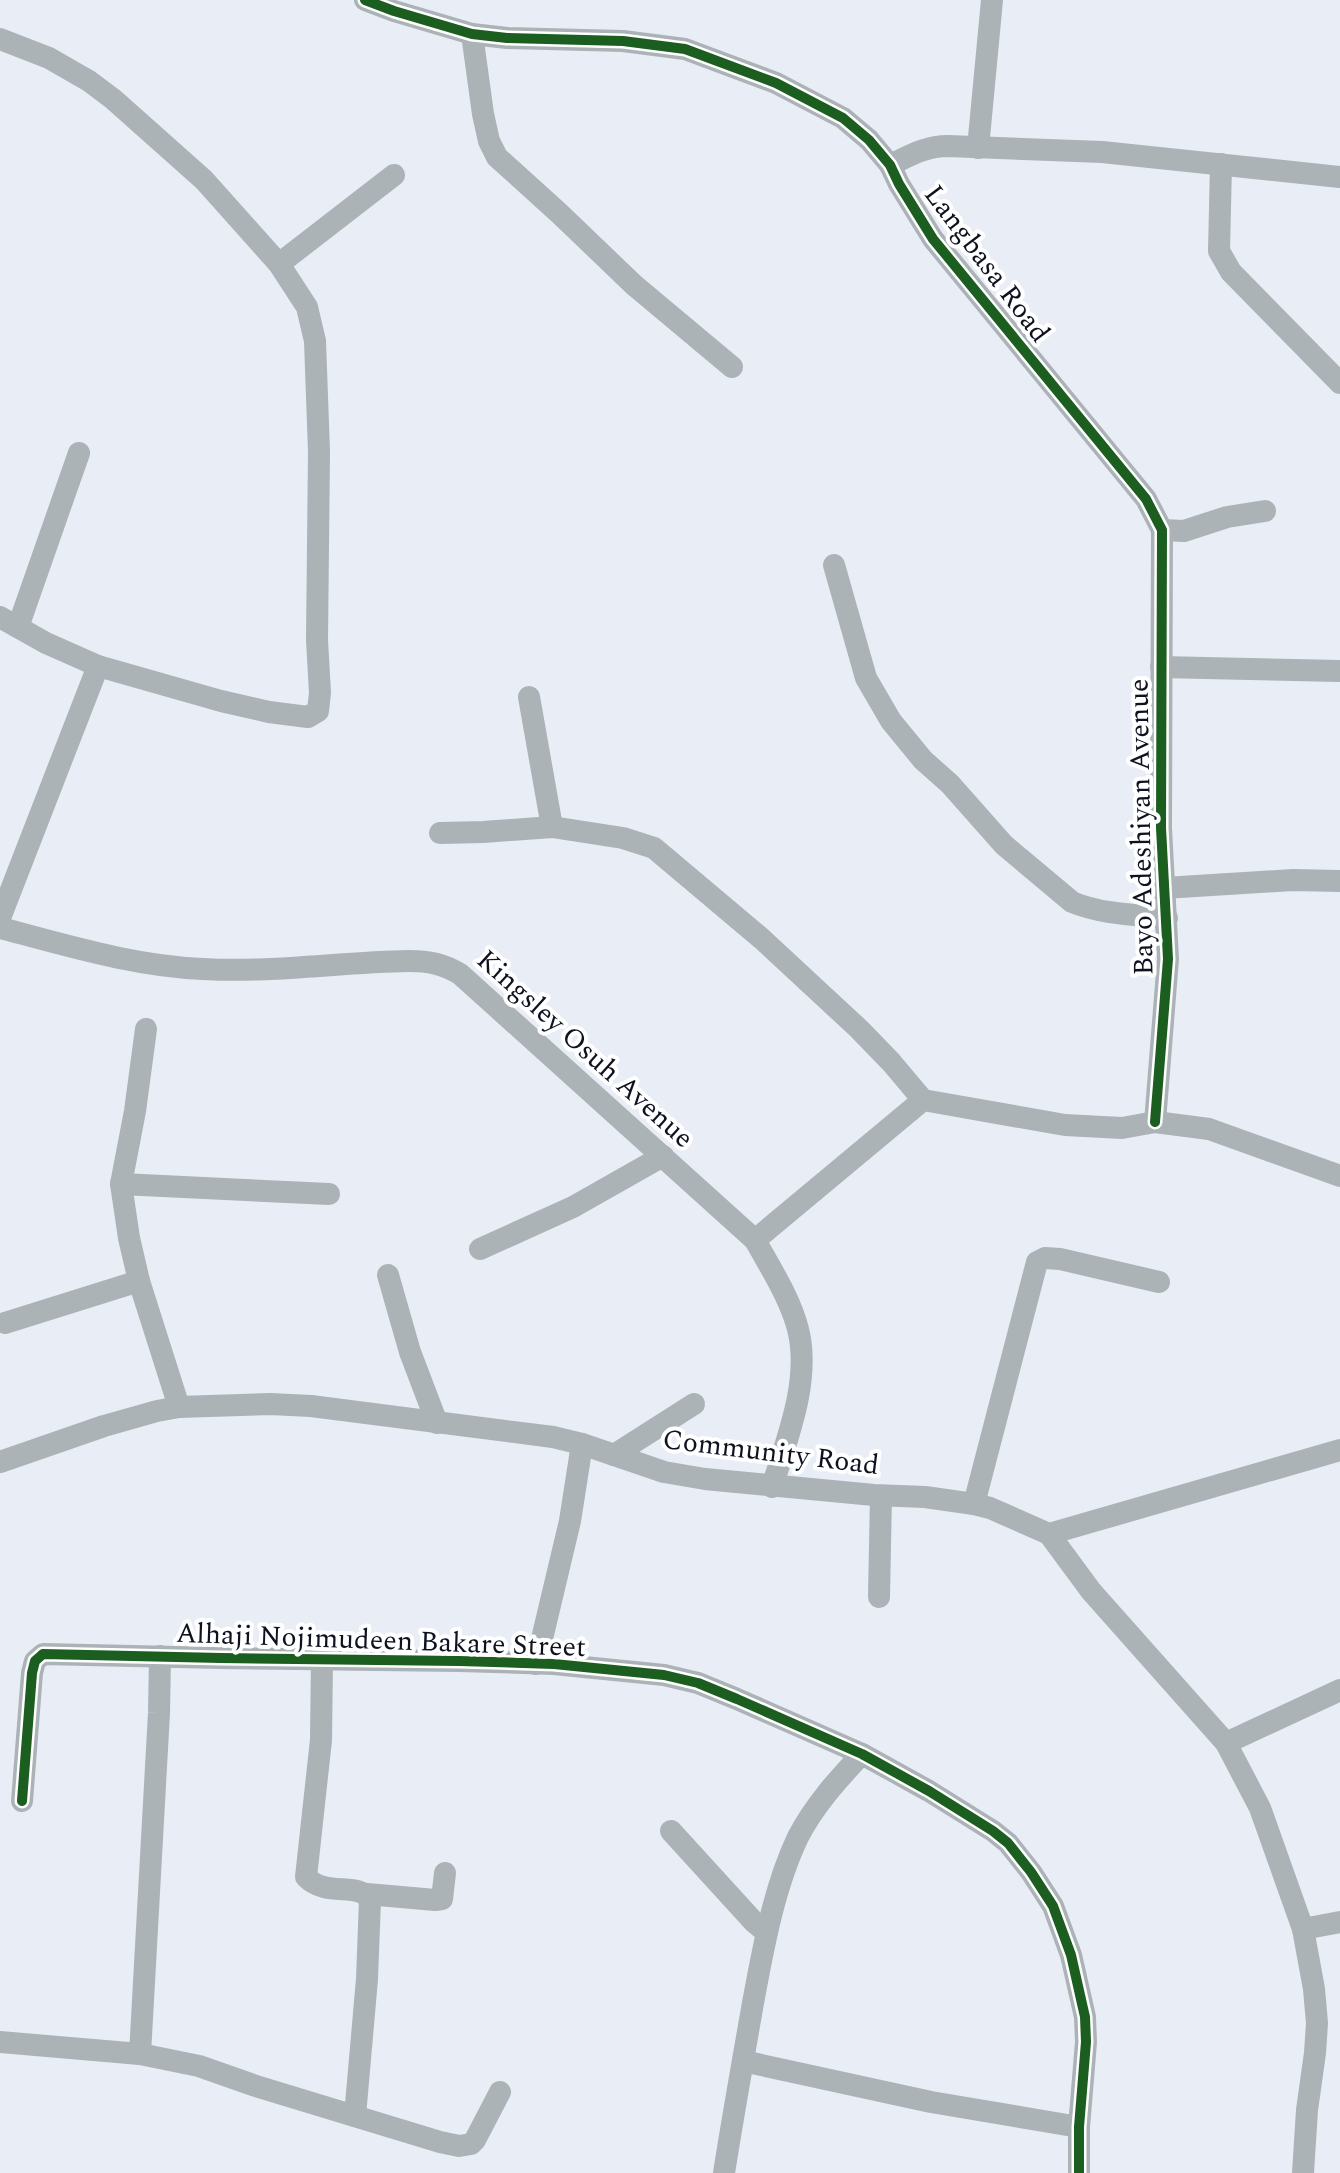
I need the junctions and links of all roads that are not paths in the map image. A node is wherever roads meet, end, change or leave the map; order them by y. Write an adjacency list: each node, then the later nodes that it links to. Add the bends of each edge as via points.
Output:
1 (365, 0): 3 (street, Langbasa Road)
2 (992, 0): 5 (street)
3 (472, 34): 7 (street, Langbasa Road, via 685,49 776,83 843,118); 11 (street, via 485,122 497,157 634,285)
4 (0, 39): 10 (street, via 49,58 113,99 204,180)
5 (978, 148): 6 (street, via 1102,152); 7 (street, via 934,146)
6 (1221, 164): 9 (street); 12 (street, via 1219,251 1231,272)
7 (890, 165): 15 (street, Langbasa Road, via 933,239 1146,499)
8 (394, 175): 10 (street)
9 (1340, 177)
10 (279, 264): 18 (street, via 307,307 315,341 318,711 308,717 269,712)
11 (732, 367)
12 (1340, 383)
13 (79, 453): 17 (street)
14 (1265, 511): 15 (street, via 1184,531)
15 (1162, 530): 19 (street, Bayo Adeshiyan Avenue)
16 (834, 565): 27 (street, via 866,678 891,721 923,760 1004,845 1072,902)
17 (9, 622): 18 (street)
18 (98, 666): 26 (street)
19 (1161, 667): 20 (street); 25 (street, Bayo Adeshiyan Avenue)
20 (1340, 671)
21 (529, 697): 22 (street)
22 (552, 827): 23 (street); 30 (street, via 643,843 670,860 859,1029)
23 (440, 833)
24 (1340, 881): 25 (street)
25 (1164, 888): 27 (street, Bayo Adeshiyan Avenue)
26 (0, 918)
27 (1167, 918): 31 (street, Bayo Adeshiyan Avenue)
28 (0, 928): 32 (street, Kingsley Osuh Avenue, via 105,956 200,969 394,961 446,966 477,987)
29 (146, 1029): 34 (street)
30 (923, 1100): 31 (street, via 1065,1125 1122,1128); 36 (street)
31 (1155, 1122): 33 (street, via 1209,1129)
32 (663, 1156): 36 (street, Kingsley Osuh Avenue); 37 (street, via 573,1207)
33 (1340, 1176)
34 (121, 1184): 35 (street); 39 (street)
35 (329, 1194)
36 (755, 1240): 49 (street, Kingsley Osuh Avenue, via 787,1298 799,1334 794,1415)
37 (480, 1249)
38 (388, 1275): 44 (street)
39 (139, 1281): 41 (street); 43 (street)
40 (1159, 1282): 51 (street, via 1060,1259 1037,1262)
41 (5, 1323)
42 (694, 1404): 47 (street)
43 (179, 1407): 44 (street, Community Road, via 311,1406); 48 (street, Community Road)
44 (437, 1423): 45 (street, Community Road)
45 (582, 1444): 47 (street, Community Road); 56 (street, via 570,1521)
46 (1340, 1450): 52 (street)
47 (614, 1455): 49 (street, Community Road, via 664,1472)
48 (0, 1462)
49 (772, 1487): 50 (street, Community Road)
50 (881, 1496): 51 (street, Community Road); 53 (street)
51 (974, 1504): 52 (street, Community Road)
52 (1049, 1534): 58 (street, via 1105,1608)
53 (879, 1597)
54 (160, 1656): 55 (street, Alhaji Nojimudeen Bakare Street); 60 (street, Alhaji Nojimudeen Bakare Street, via 48,1653 36,1658); 68 (street)
55 (322, 1659): 56 (street, Alhaji Nojimudeen Bakare Street); 63 (street, via 321,1740 306,1877 326,1888)
56 (536, 1664): 59 (street, Alhaji Nojimudeen Bakare Street, via 698,1683)
57 (1340, 1690): 58 (street)
58 (1226, 1743): 65 (street, via 1260,1808)
59 (862, 1754): 66 (street, via 817,1805 799,1835); 72 (street, Alhaji Nojimudeen Bakare Street, via 993,1831 1008,1843 1053,1906 1085,2017)
60 (22, 1801)
61 (671, 1831): 66 (street)
62 (445, 1873): 63 (street, via 442,1899)
63 (367, 1894): 71 (street, via 367,1979)
64 (1340, 1922): 65 (street)
65 (1303, 1929): 75 (street, via 1317,2023)
66 (766, 1932): 69 (street)
67 (0, 2042): 68 (street)
68 (140, 2054): 71 (street, via 199,2066)
69 (743, 2061): 72 (street); 73 (street)
70 (500, 2092): 71 (street, via 475,2140 465,2146)
71 (355, 2116)
72 (1079, 2127): 74 (street, Alhaji Nojimudeen Bakare Street)
73 (724, 2173)
74 (1079, 2173)
75 (1303, 2173)

